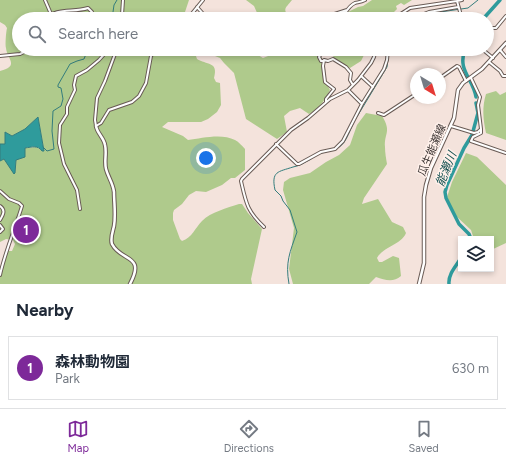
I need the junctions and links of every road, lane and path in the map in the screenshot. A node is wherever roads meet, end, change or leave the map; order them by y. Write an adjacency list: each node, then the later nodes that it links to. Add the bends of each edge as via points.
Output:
1 (45, 0): 10 (street)
2 (123, 0): 13 (street)
3 (203, 0): 7 (street)
4 (365, 0): 9 (street, via 355,3)
5 (462, 0): 6 (street)
6 (457, 2): 8 (street); 17 (street, via 410,8)
7 (197, 7): 14 (street); 15 (street)
8 (458, 8): 18 (street); 19 (street)
9 (347, 10): 16 (street)
10 (50, 12)
11 (57, 12): 12 (street, via 88,8)
12 (92, 12)
13 (122, 12)
14 (193, 12)
15 (201, 12)
16 (341, 12)
17 (404, 12)
18 (429, 12)
19 (460, 12)
20 (506, 16): 21 (street)
21 (494, 28)
22 (506, 43): 23 (main road)
23 (500, 50): 33 (street); 34 (main road)
24 (12, 55): 25 (street)
25 (0, 56)
26 (102, 56): 56 (street, via 76,76 75,90 60,125 59,143 64,164 77,190)
27 (114, 56): 49 (street, via 97,98)
28 (151, 56): 49 (street, via 146,83 139,96 132,102 109,110)
29 (320, 56): 35 (street)
30 (374, 56): 38 (street)
31 (387, 56): 43 (street, via 384,69)
32 (491, 56): 34 (street)
33 (506, 57)
34 (493, 58): 36 (main road)
35 (323, 61): 42 (street, via 333,59 346,67 351,73 350,80); 46 (street, via 325,82 334,89)
36 (489, 62): 39 (street); 40 (main road)
37 (446, 74): 41 (street, via 457,66 460,67)
38 (361, 76): 42 (street); 43 (street)
39 (506, 76)
40 (471, 78): 41 (main road); 51 (street, via 480,97 478,105)
41 (466, 81): 50 (main road, 瓜生能瀬線, via 458,90)
42 (353, 85): 44 (street)
43 (373, 87): 47 (street)
44 (348, 90): 46 (street); 47 (street)
45 (410, 98): 48 (street, via 384,115)
46 (326, 102): 52 (street)
47 (362, 104): 52 (street, via 344,141 335,149 321,152 297,164)
48 (378, 113)
49 (96, 126): 62 (main road, via 106,146 106,170 114,190 115,217 112,243 136,267)
50 (451, 126): 51 (street, via 473,132); 63 (main road, 瓜生能瀬線, via 431,168 426,185 424,263)
51 (481, 129): 53 (street, via 481,133 471,141)
52 (276, 144): 59 (street, via 241,181 250,212)
53 (506, 153)
54 (0, 192): 61 (street, via 22,206)
55 (0, 206): 57 (street, via 4,213)
56 (80, 209)
57 (0, 220)
58 (0, 224): 60 (street, via 3,229)
59 (264, 228)
60 (0, 232)
61 (0, 276)
62 (130, 284)
63 (419, 284)

